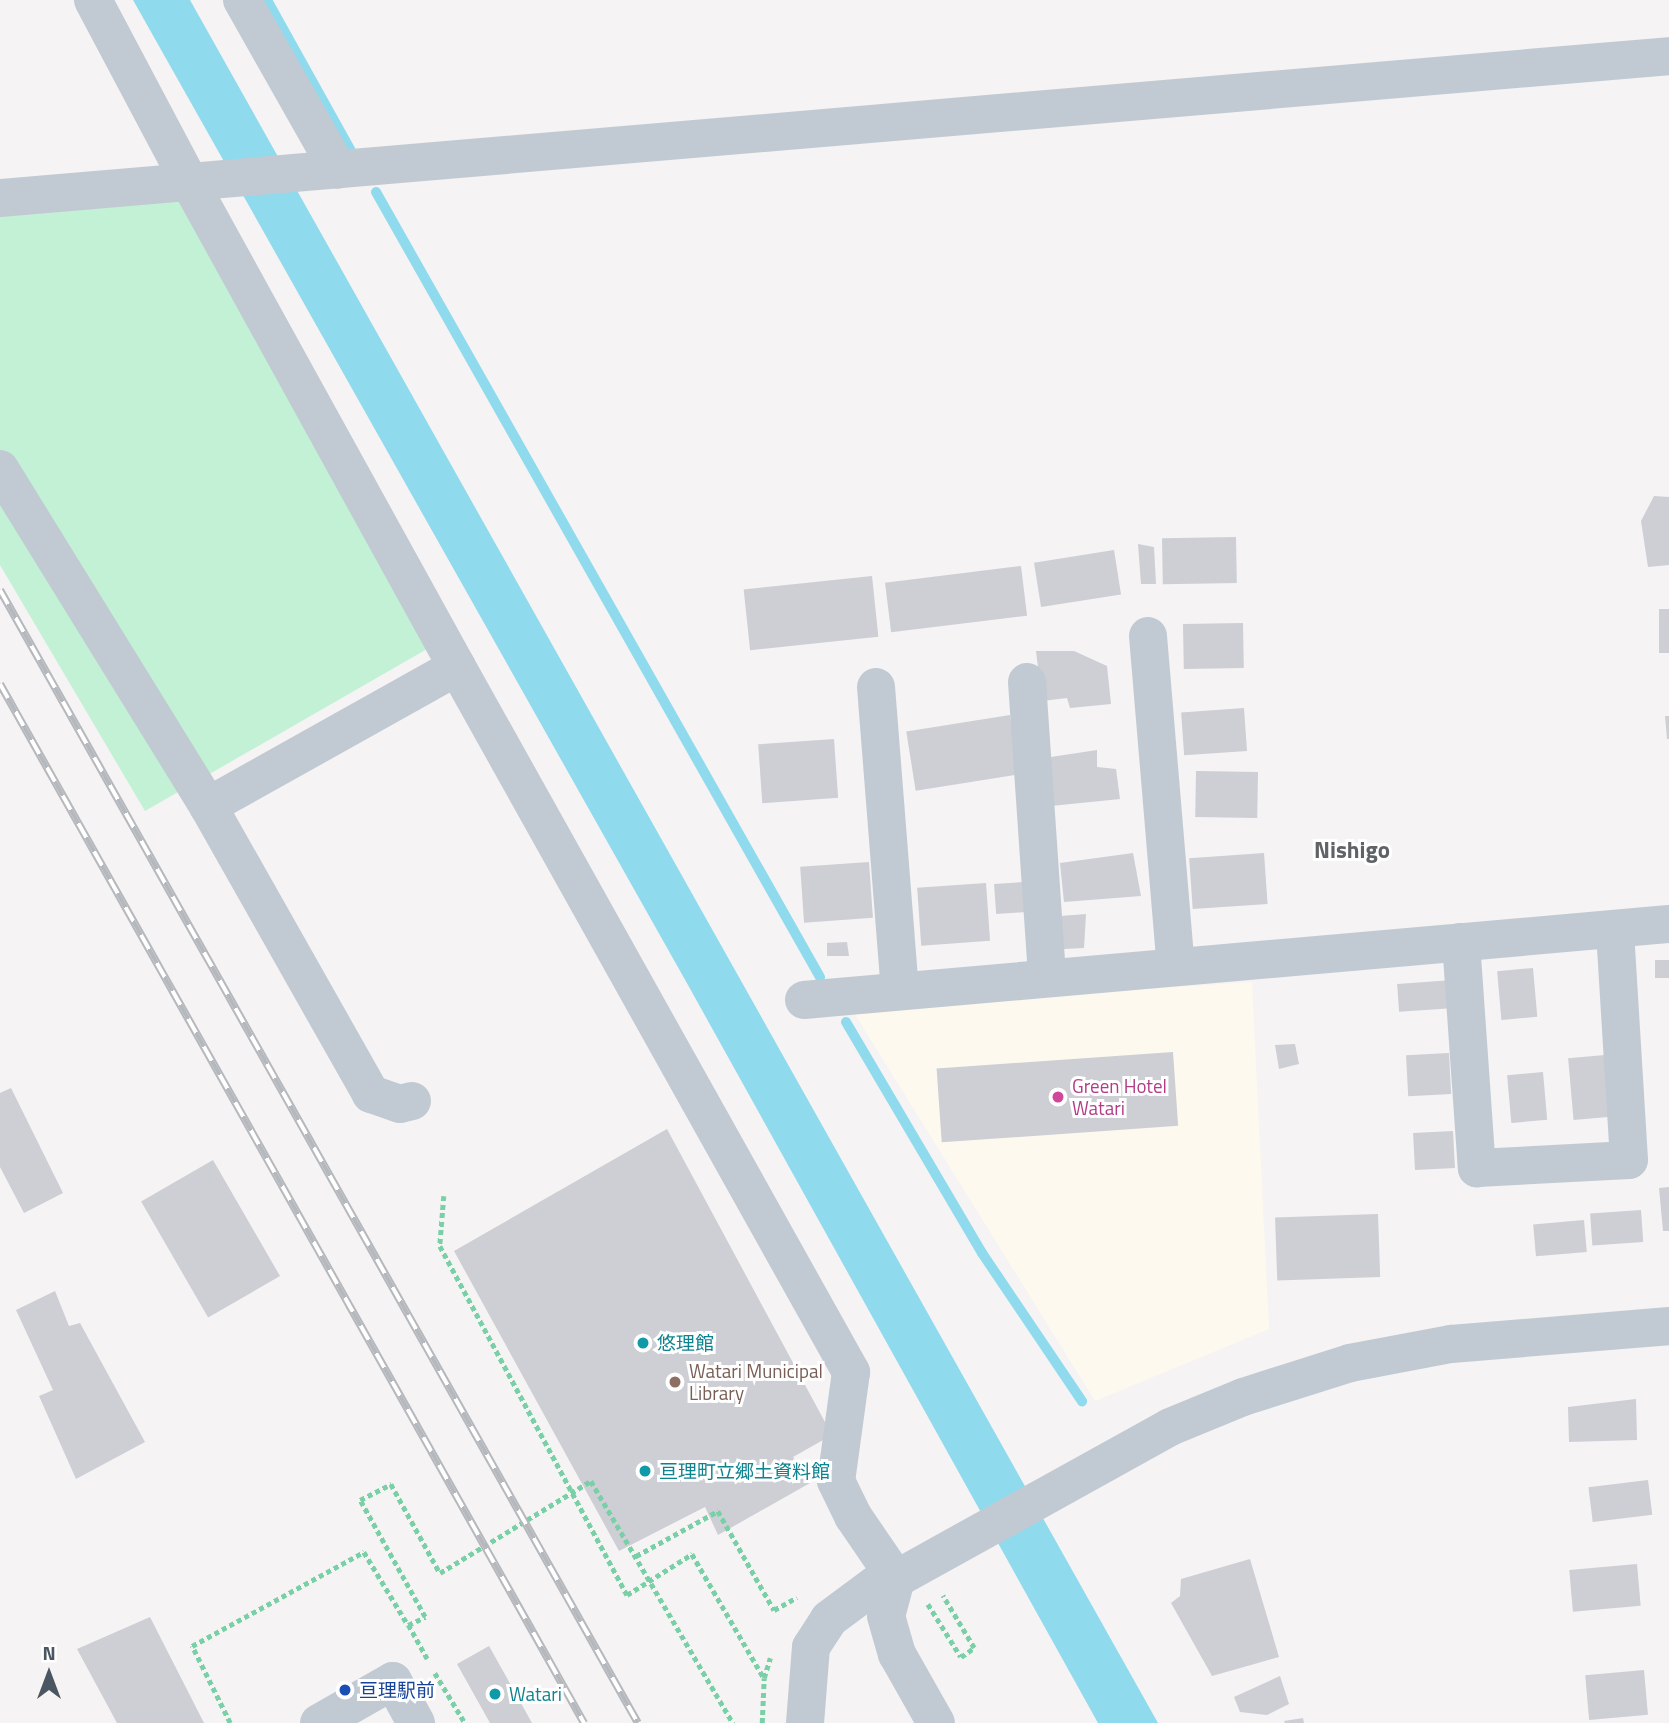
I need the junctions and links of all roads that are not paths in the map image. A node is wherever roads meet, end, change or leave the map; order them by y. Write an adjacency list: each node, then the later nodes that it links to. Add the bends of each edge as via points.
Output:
1 (93, 0): 5 (street)
2 (242, 0): 4 (street)
3 (1669, 56): 4 (street)
4 (327, 172): 5 (street)
5 (205, 181): 6 (street); 9 (street)
6 (0, 198)
7 (0, 469): 12 (street)
8 (1148, 636): 16 (street)
9 (457, 667): 12 (street); 22 (street, via 851,1372 836,1481 853,1516)
10 (1027, 682): 17 (street)
11 (876, 687): 18 (street)
12 (208, 806): 20 (street, via 371,1094 400,1104)
13 (1669, 924): 14 (street)
14 (1615, 929): 15 (street); 15 (street, via 1629,1160 1477,1168)
15 (1461, 942): 16 (street)
16 (1176, 966): 17 (street)
17 (1047, 978): 18 (street)
18 (900, 990): 19 (street)
19 (804, 1000)
20 (412, 1101)
21 (1669, 1326): 22 (street, via 1451,1344 1350,1363 1242,1397 1170,1427)
22 (896, 1579): 25 (street, via 875,1585 830,1619 811,1647); 26 (street, via 886,1616 897,1654)
23 (319, 1723): 24 (street, via 393,1681)
24 (416, 1723)
25 (805, 1723)
26 (936, 1723)

